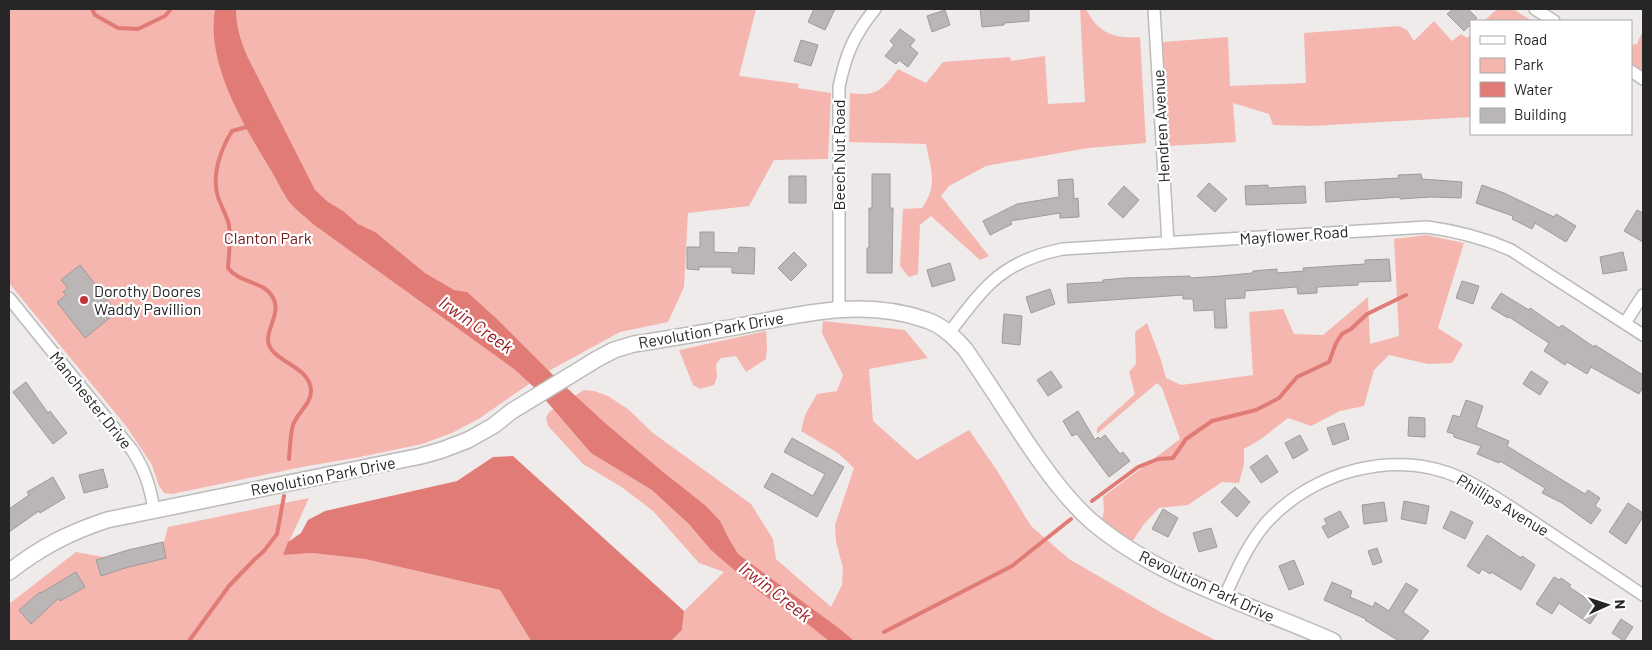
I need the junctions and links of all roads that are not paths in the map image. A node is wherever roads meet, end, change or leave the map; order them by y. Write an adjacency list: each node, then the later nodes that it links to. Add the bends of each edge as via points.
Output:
1 (875, 9): 10 (street, Beech Nut Road, via 851,44 843,65 840,87)
2 (1154, 9): 7 (street, Hendren Avenue)
3 (1535, 9): 4 (street)
4 (1552, 20)
5 (1632, 72): 6 (street)
6 (1643, 79)
7 (1168, 243): 11 (street, Mayflower Road, via 1402,228 1440,229 1489,240 1511,250); 12 (street, Mayflower Road, via 1063,248 1031,256 994,279)
8 (1643, 295): 11 (street)
9 (9, 299): 14 (street, Manchester Drive, via 132,450 146,474)
10 (839, 310): 12 (street, Revolution Park Drive, via 914,316); 14 (street, Revolution Park Drive, via 793,315 634,344 614,350 570,374 493,426 442,450)
11 (1625, 323): 13 (street, Mayflower Road)
12 (949, 333): 17 (street, Revolution Park Drive, via 965,349 1055,482 1089,519 1144,558)
13 (1643, 335)
14 (154, 510): 15 (street, Revolution Park Drive, via 80,529 42,549)
15 (9, 572)
16 (1643, 595): 17 (street, Phillips Avenue, via 1460,478 1403,465 1379,466 1331,477 1297,495 1259,532)
17 (1225, 596): 18 (street, Revolution Park Drive)
18 (1333, 641)

